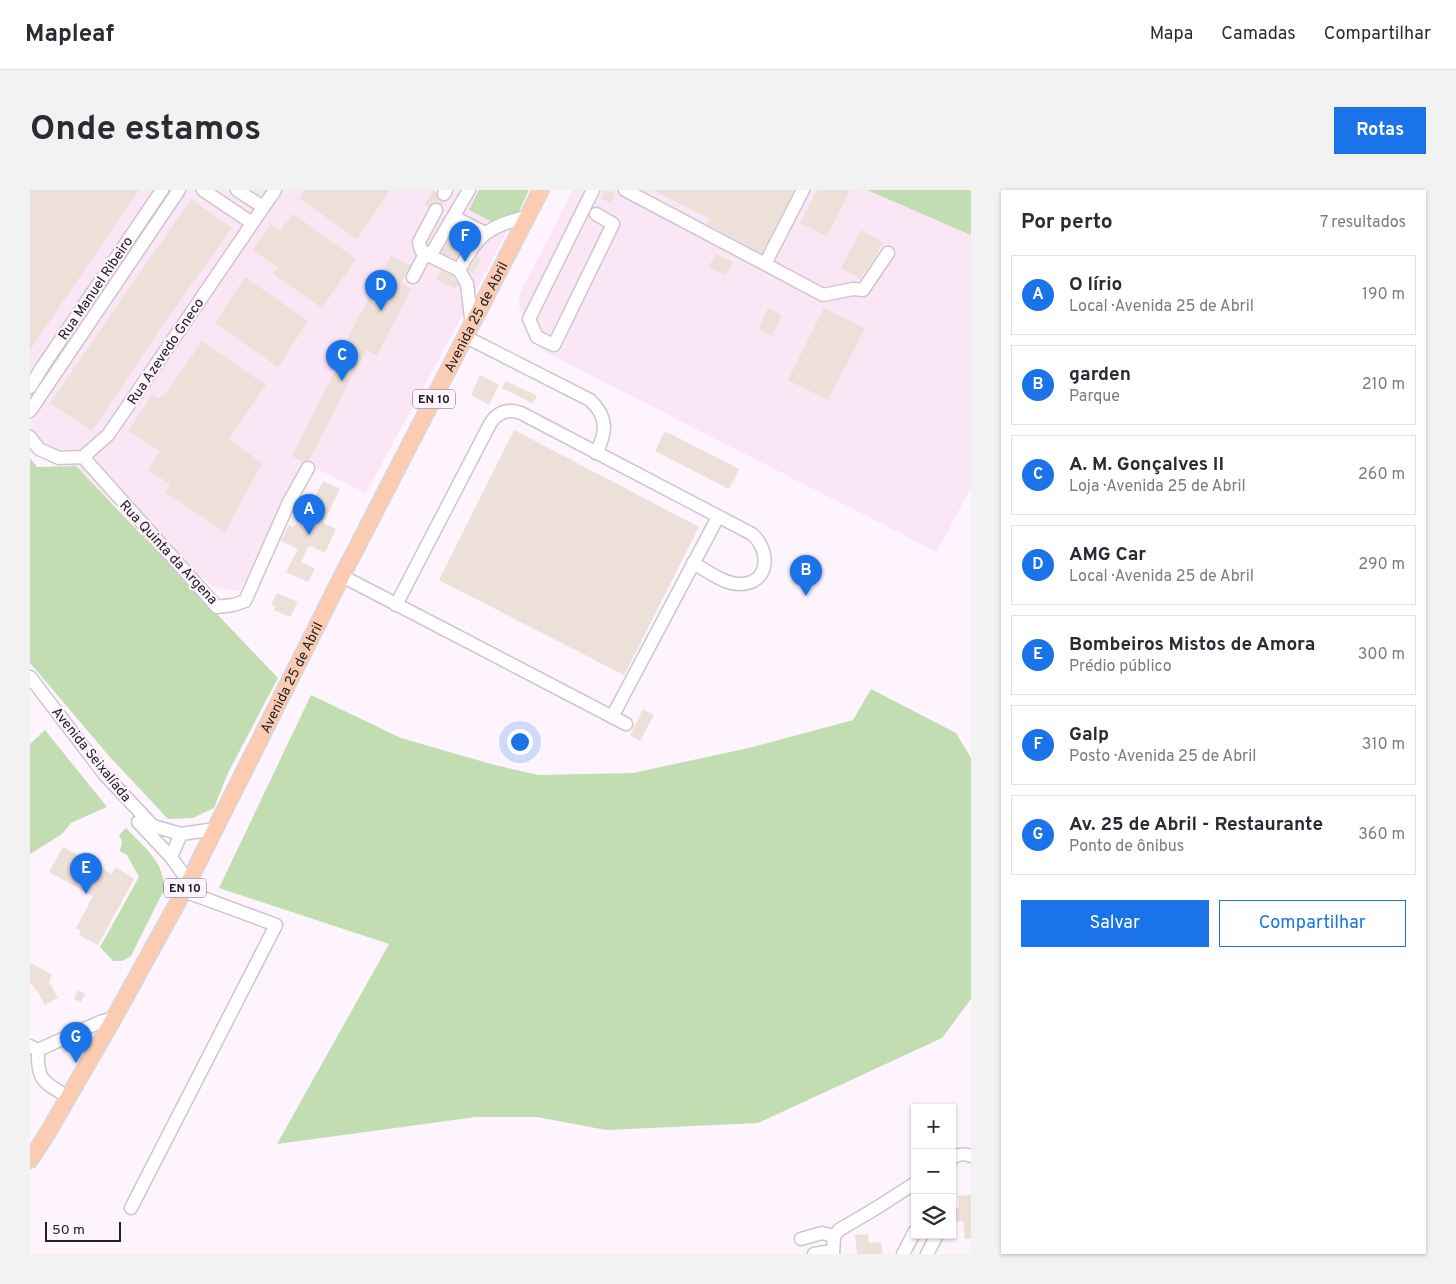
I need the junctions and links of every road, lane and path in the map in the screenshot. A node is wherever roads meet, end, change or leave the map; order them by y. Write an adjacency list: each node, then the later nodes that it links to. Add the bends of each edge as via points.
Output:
1 (162, 190): 24 (street, Rua Manuel Ribeiro)
2 (179, 190): 25 (street)
3 (203, 190): 16 (street)
4 (237, 190): 11 (street)
5 (275, 190): 11 (street, Rua Azevedo Gneco)
6 (470, 190): 15 (street)
7 (541, 190): 14 (main road, Avenida 25 de Abril / EN 10)
8 (626, 190): 20 (street)
9 (803, 190): 20 (street)
10 (587, 192): 13 (street, via 529,319 537,337 554,344 613,224)
11 (263, 207): 16 (street, Rua Azevedo Gneco)
12 (436, 210): 19 (street, via 419,242)
13 (596, 214)
14 (528, 216): 17 (street, via 504,222); 23 (main road, Avenida 25 de Abril / EN 10)
15 (454, 217): 17 (street); 19 (street)
16 (252, 223): 28 (street, Rua Azevedo Gneco, via 108,435)
17 (485, 233): 21 (street, via 472,246)
18 (888, 253): 20 (street, via 863,290 823,295)
19 (427, 255): 21 (street); 22 (street)
20 (765, 264)
21 (459, 270): 23 (street, via 467,284)
22 (413, 277)
23 (469, 331): 27 (street, via 590,400 604,424 604,435); 32 (main road, Avenida 25 de Abril / EN 10)
24 (30, 387)
25 (30, 411)
26 (30, 437): 28 (street, via 39,449 59,458)
27 (596, 453): 30 (street); 33 (street, via 517,412 508,410 496,416)
28 (83, 456): 29 (street, Rua Quinta da Argena, via 217,607 245,601 289,502)
29 (308, 468)
30 (718, 516): 31 (street); 31 (street, via 758,539 765,554 763,570 752,581 737,584)
31 (693, 563): 36 (street)
32 (342, 576): 33 (street); 38 (main road, Avenida 25 de Abril / EN 10)
33 (396, 605): 36 (street)
34 (30, 677): 39 (street, Avenida Seixalíada, via 105,775 153,826)
35 (30, 691): 40 (street, Avenida Seixalíada, via 99,780)
36 (612, 717): 37 (street)
37 (626, 724)
38 (215, 829): 39 (street, Avenida Seixalíada); 41 (main road, Avenida 25 de Abril / EN 10)
39 (181, 834): 40 (street)
40 (171, 858): 41 (street, Avenida Seixalíada)
41 (186, 886): 42 (main road, Avenida 25 de Abril / EN 10); 49 (street, via 276,925)
42 (114, 1018): 43 (street); 44 (main road, Avenida 25 de Abril / EN 10)
43 (34, 1048): 44 (street, via 42,1078)
44 (68, 1097): 47 (main road, Avenida 25 de Abril / EN 10)
45 (956, 1156): 46 (street)
46 (971, 1156)
47 (30, 1160)
48 (911, 1186): 50 (street, via 844,1226)
49 (131, 1208)
50 (834, 1236): 51 (street, via 822,1233); 54 (street)
51 (801, 1239)
52 (911, 1239): 56 (street)
53 (935, 1239): 57 (street)
54 (833, 1253): 55 (street)
55 (814, 1254)
56 (903, 1254)
57 (927, 1254)

